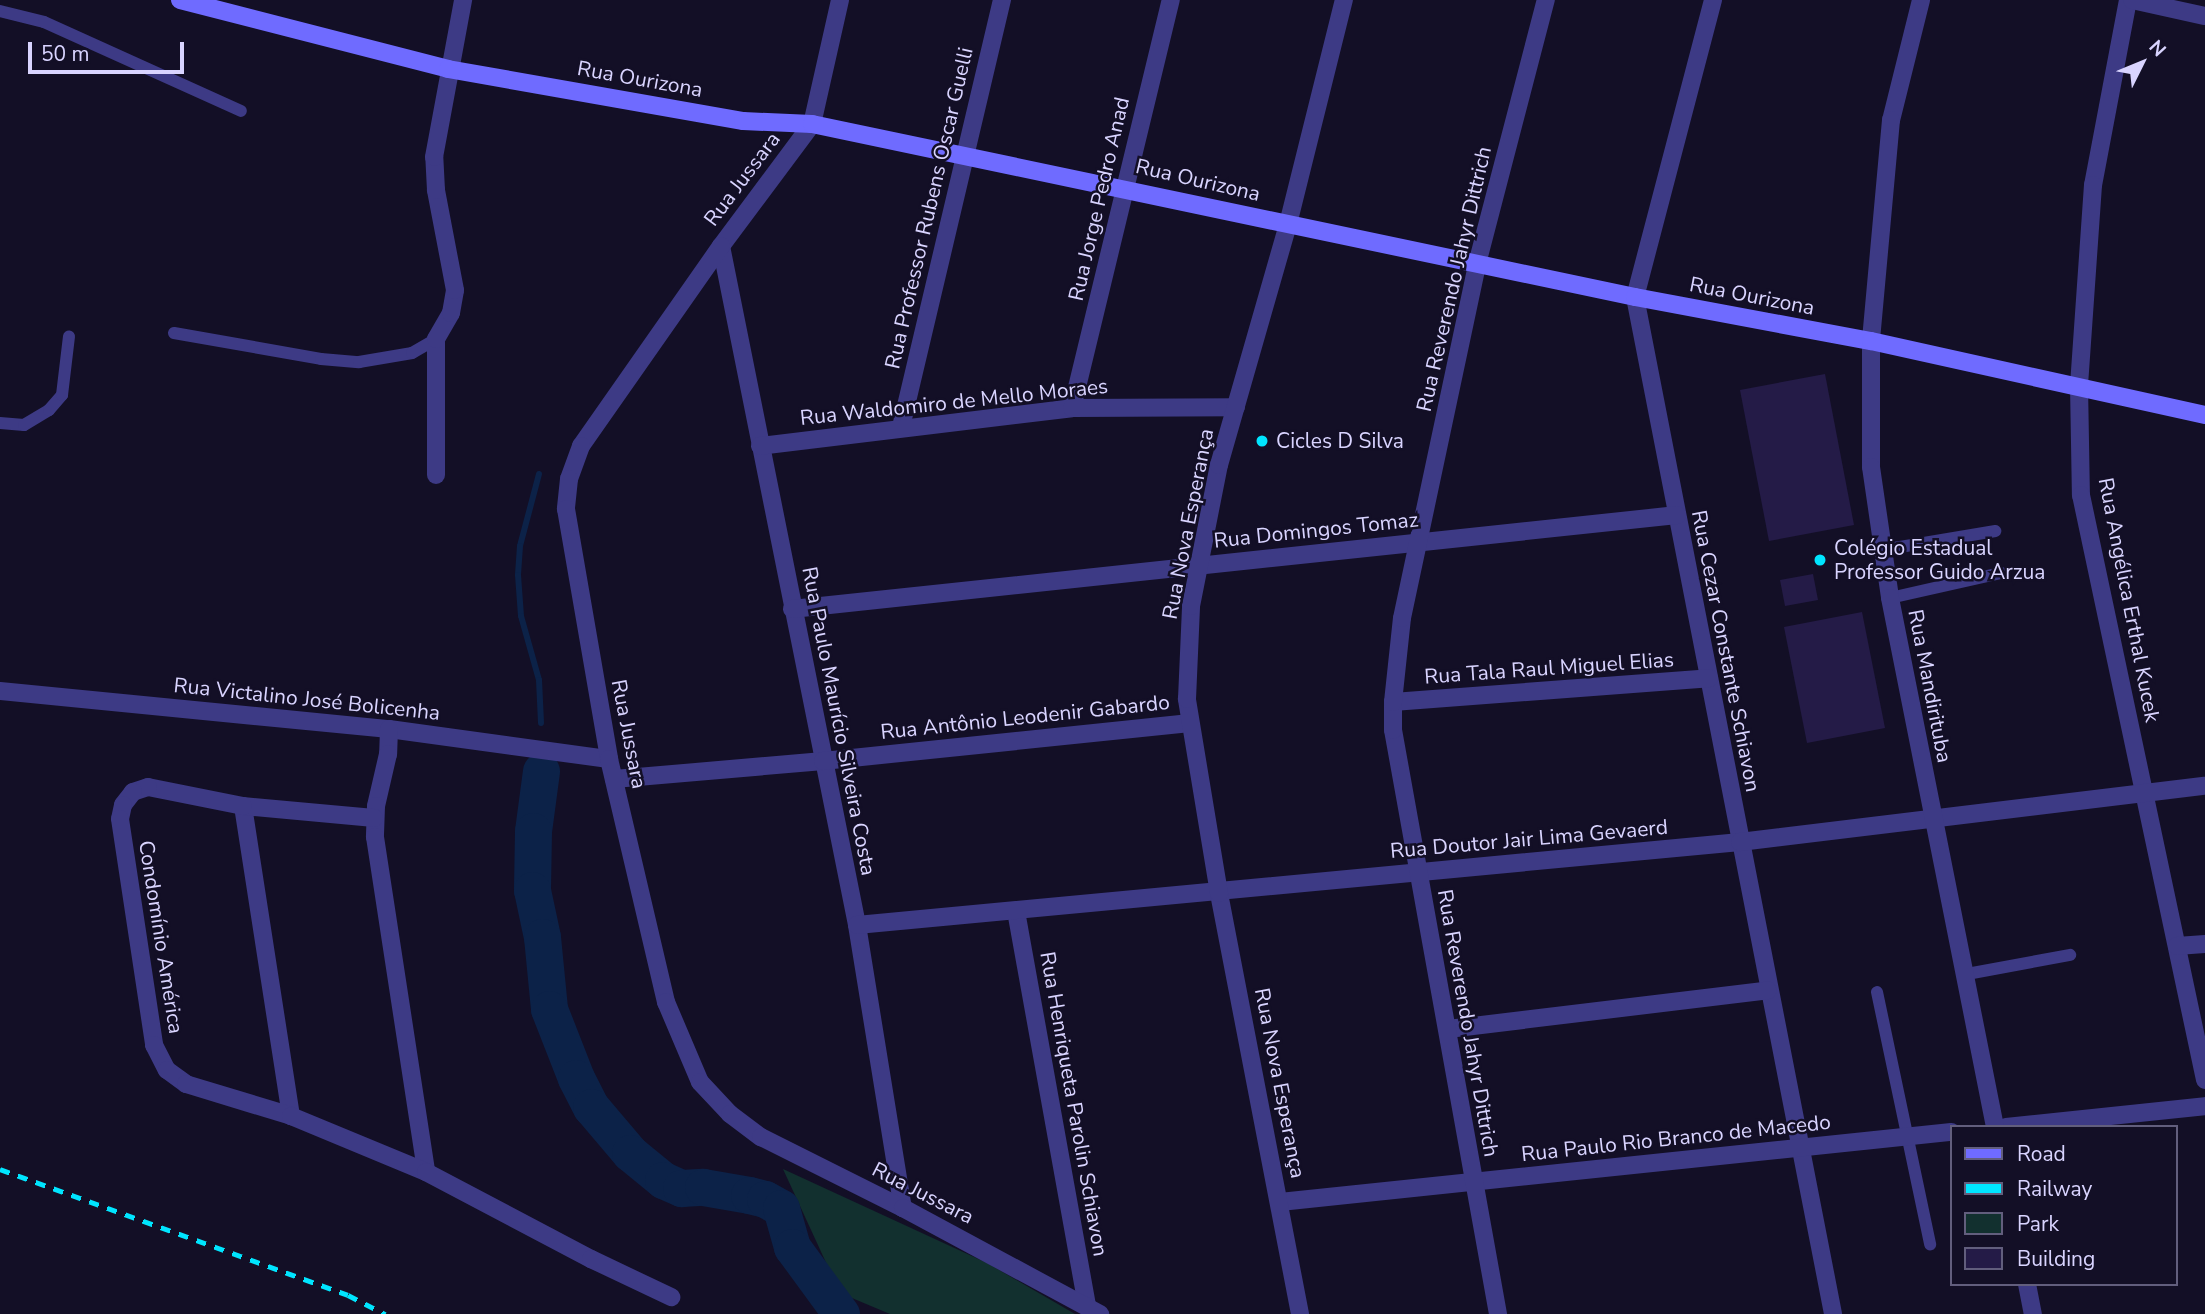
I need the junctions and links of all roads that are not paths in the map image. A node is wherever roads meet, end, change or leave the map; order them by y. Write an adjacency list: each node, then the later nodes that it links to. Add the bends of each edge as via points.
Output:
1 (180, 0): 13 (main road, Rua Ourizona)
2 (463, 0): 13 (street)
3 (839, 0): 15 (street, Rua Jussara)
4 (1002, 0): 16 (street, Rua Professor Rubens Oscar Guelli)
5 (1171, 0): 17 (street, Rua Jorge Pedro Anad)
6 (1344, 0): 18 (street, Rua Nova Esperança)
7 (1546, 0): 20 (street, Rua Reverendo Jahyr Dittrich)
8 (1713, 0): 21 (street, Rua Cezar Constante Schiavon)
9 (1920, 0): 25 (street, Rua Mandirituba, via 1891,120)
10 (2130, 0): 12 (street); 26 (street, Rua Angélica Erthal Kucek, via 2093,185)
11 (0, 11): 14 (lane, via 44,22)
12 (2205, 16)
13 (448, 69): 15 (main road, Rua Ourizona, via 743,121); 24 (street, via 434,157 455,290 451,313)
14 (241, 111)
15 (813, 124): 16 (main road, Rua Ourizona); 19 (street, Rua Jussara)
16 (965, 156): 17 (main road, Rua Ourizona); 31 (street, Rua Professor Rubens Oscar Guelli)
17 (1124, 187): 18 (main road, Rua Ourizona); 28 (street, Rua Jorge Pedro Anad)
18 (1288, 224): 20 (main road, Rua Ourizona); 27 (street, Rua Nova Esperança)
19 (721, 246): 32 (street, Rua Paulo Maurício Silveira Costa); 47 (street, Rua Jussara, via 581,446 569,479 566,509)
20 (1477, 264): 21 (main road, Rua Ourizona); 36 (street, Rua Reverendo Jahyr Dittrich)
21 (1635, 297): 25 (main road, Rua Ourizona); 34 (street, Rua Cezar Constante Schiavon)
22 (174, 333): 24 (lane, via 359,362 412,353)
23 (69, 336): 30 (lane, via 62,395 49,411 24,425)
24 (436, 339): 33 (street)
25 (1871, 341): 26 (main road, Rua Ourizona); 37 (street, Rua Mandirituba, via 1871,467)
26 (2078, 385): 29 (main road, Rua Ourizona); 51 (street, Rua Angélica Erthal Kucek, via 2081,495)
27 (1236, 407): 28 (street, Rua Waldomiro de Mello Moraes); 38 (street, Rua Nova Esperança)
28 (1072, 408): 31 (street, Rua Waldomiro de Mello Moraes)
29 (2205, 415)
30 (0, 423)
31 (901, 427): 32 (street, Rua Waldomiro de Mello Moraes)
32 (760, 446): 41 (street, Rua Paulo Maurício Silveira Costa)
33 (436, 475)
34 (1677, 515): 36 (street, Rua Domingos Tomaz); 42 (street, Rua Cezar Constante Schiavon)
35 (1995, 531): 37 (lane)
36 (1419, 542): 38 (street, Rua Domingos Tomaz); 44 (street, Rua Reverendo Jahyr Dittrich, via 1402,618)
37 (1882, 550): 40 (street, Rua Mandirituba)
38 (1199, 566): 41 (street, Rua Domingos Tomaz); 45 (street, Rua Nova Esperança, via 1191,606)
39 (2001, 573): 40 (lane)
40 (1890, 598): 54 (street, Rua Mandirituba)
41 (792, 609): 48 (street, Rua Paulo Maurício Silveira Costa)
42 (1709, 678): 44 (street, Rua Tala Raul Miguel Elias); 55 (street, Rua Cezar Constante Schiavon)
43 (0, 691): 46 (street, Rua Victalino José Bolicenha)
44 (1393, 702): 56 (street, Rua Reverendo Jahyr Dittrich, via 1393,730)
45 (1190, 723): 48 (street, Rua Antônio Leodenir Gabardo); 57 (street, Rua Nova Esperança)
46 (389, 729): 47 (street, Rua Victalino José Bolicenha); 53 (street)
47 (609, 759): 49 (street, Rua Jussara)
48 (823, 761): 49 (street, Rua Antônio Leodenir Gabardo); 59 (street, Rua Paulo Maurício Silveira Costa)
49 (614, 779): 79 (street, Rua Jussara, via 666,1002 700,1082 730,1114 761,1137)
50 (2205, 786): 51 (street, Rua Doutor Jair Lima Gevaerd)
51 (2145, 793): 54 (street, Rua Doutor Jair Lima Gevaerd); 61 (street, Rua Angélica Erthal Kucek)
52 (243, 806): 53 (street, Condomínio América); 69 (street); 69 (street, Condomínio América, via 148,787 133,792 123,805 120,819 154,1045 167,1070 186,1084)
53 (374, 818): 76 (street)
54 (1932, 820): 55 (street, Rua Doutor Jair Lima Gevaerd); 63 (street, Rua Mandirituba)
55 (1740, 842): 56 (street, Rua Doutor Jair Lima Gevaerd); 64 (street, Rua Cezar Constante Schiavon)
56 (1418, 872): 57 (street, Rua Doutor Jair Lima Gevaerd); 66 (street, Rua Reverendo Jahyr Dittrich)
57 (1219, 892): 58 (street, Rua Doutor Jair Lima Gevaerd); 78 (street, Rua Nova Esperança)
58 (1016, 911): 59 (street, Rua Doutor Jair Lima Gevaerd); 83 (street, Rua Henriqueta Parolin Schiavon)
59 (857, 925): 79 (street, Rua Paulo Maurício Silveira Costa)
60 (2205, 944): 61 (street)
61 (2177, 946): 67 (street, Rua Angélica Erthal Kucek)
62 (2070, 955): 63 (lane)
63 (1967, 974): 71 (street, Rua Mandirituba)
64 (1768, 990): 66 (street); 75 (street, Rua Cezar Constante Schiavon)
65 (1877, 992): 74 (lane)
66 (1448, 1028): 77 (street, Rua Reverendo Jahyr Dittrich)
67 (2205, 1080)
68 (2205, 1106): 70 (street)
69 (290, 1116): 76 (street, Condomínio América)
70 (2110, 1121): 72 (street)
71 (1995, 1125)
72 (2041, 1125)
73 (1950, 1132): 74 (street, Rua Paulo Rio Branco de Macedo)
74 (1906, 1137): 75 (street, Rua Paulo Rio Branco de Macedo); 80 (lane)
75 (1799, 1148): 77 (street, Rua Paulo Rio Branco de Macedo); 86 (street, Rua Cezar Constante Schiavon)
76 (426, 1172): 82 (street, Condomínio América)
77 (1473, 1182): 78 (street, Rua Paulo Rio Branco de Macedo); 85 (street, Rua Reverendo Jahyr Dittrich)
78 (1280, 1202): 84 (street, Rua Nova Esperança)
79 (903, 1208): 83 (street, Rua Jussara)
80 (1930, 1244)
81 (2027, 1286): 87 (street)
82 (671, 1297)
83 (1093, 1309)
84 (1300, 1314)
85 (1498, 1314)
86 (1833, 1314)
87 (2033, 1314)

